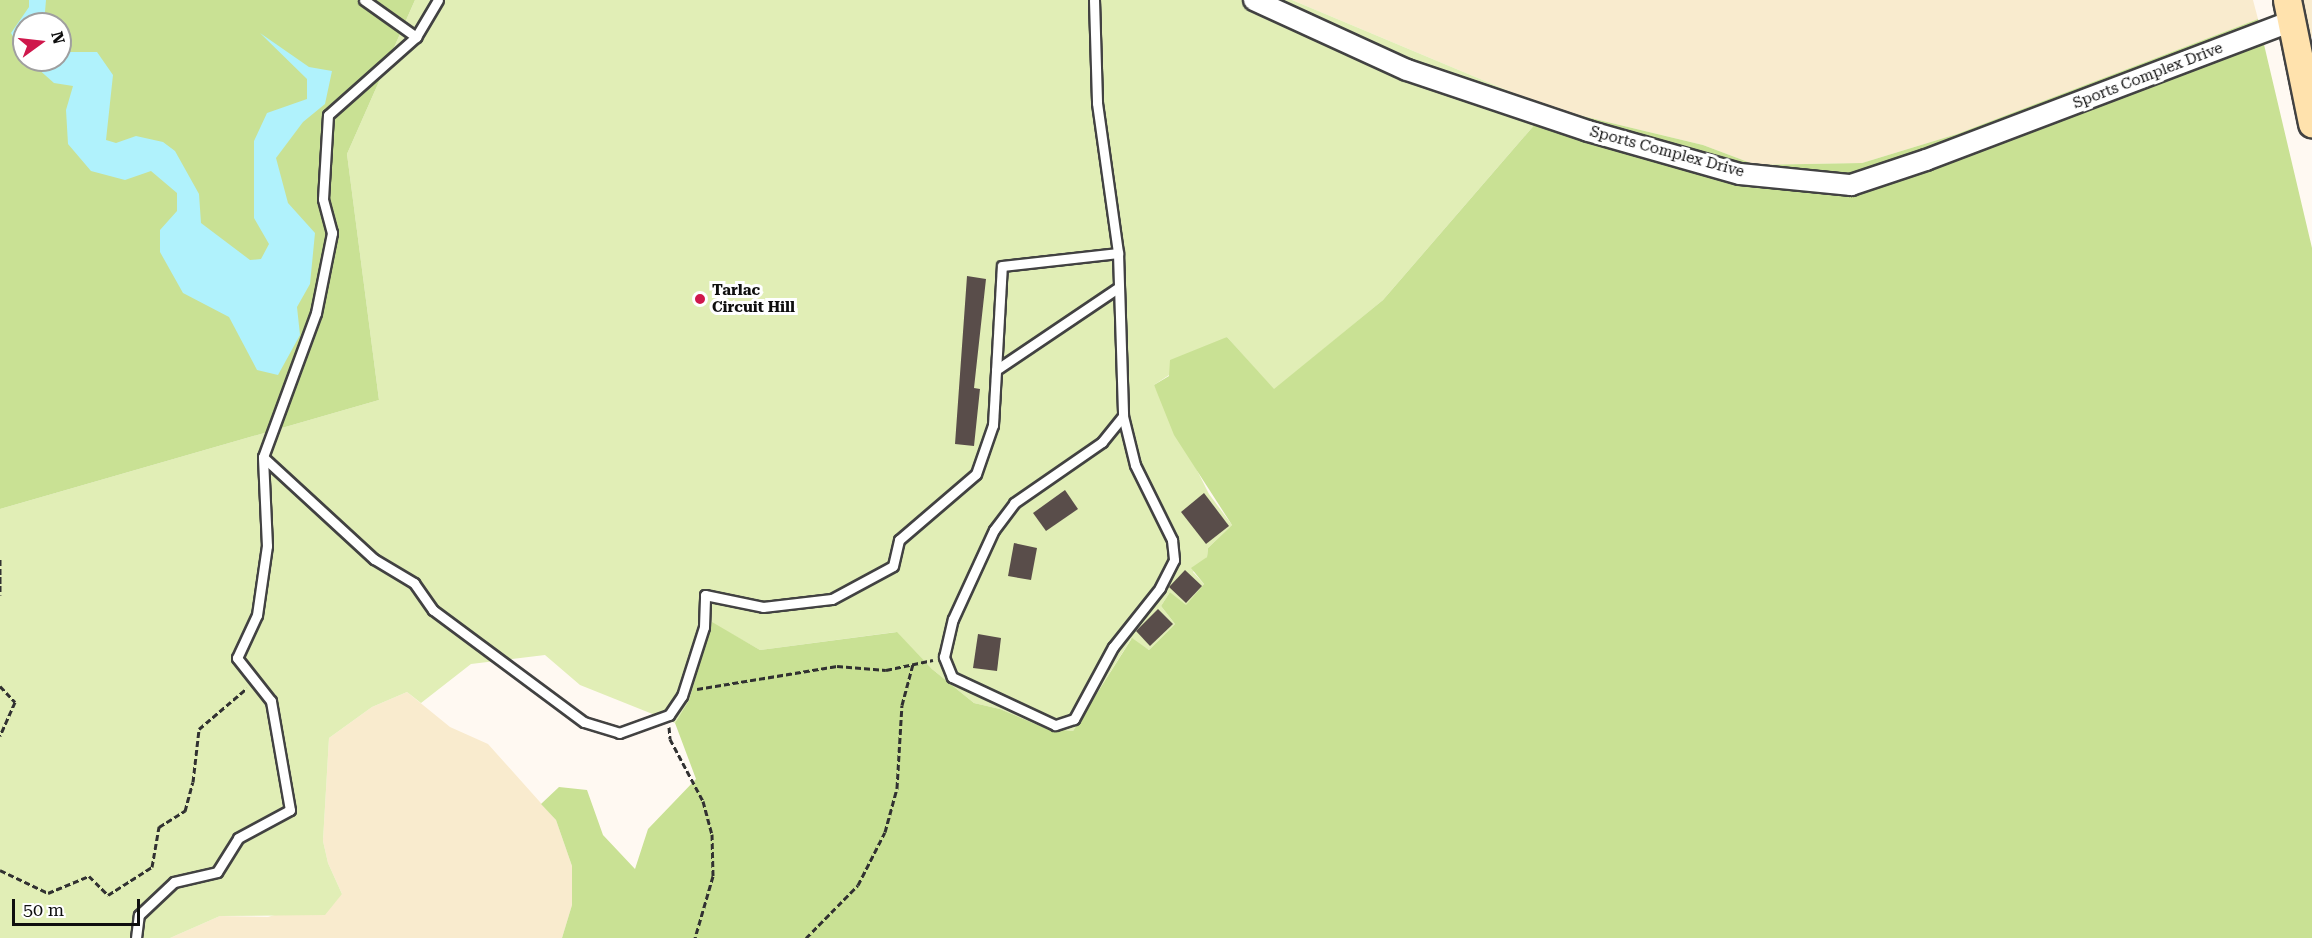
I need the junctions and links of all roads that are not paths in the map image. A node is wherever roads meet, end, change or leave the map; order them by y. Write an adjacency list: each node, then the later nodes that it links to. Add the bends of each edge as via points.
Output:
1 (364, 0): 6 (lane)
2 (438, 0): 6 (lane)
3 (1094, 0): 8 (lane, via 1097,104)
4 (1254, 0): 5 (street, Sports Complex Drive, via 1407,70 1588,131 1740,174 1851,185 1926,160)
5 (2288, 11): 7 (main road)
6 (416, 36): 12 (lane, via 328,115 323,199 332,232 316,313)
7 (2312, 123)
8 (1118, 253): 9 (lane); 10 (lane, via 1002,266)
9 (1119, 287): 10 (lane); 11 (lane)
10 (996, 370): 12 (lane, via 993,425 976,474 899,540 893,566 832,599 763,607 705,595 704,627 682,696 669,715 619,733 584,722 433,610 414,583 375,559)
11 (1123, 416): 11 (lane, via 1135,465 1172,540 1174,560 1160,588 1113,647 1074,719 1055,725 952,677 944,657 953,619 994,530 1014,503 1095,449)
12 (263, 457): 13 (lane, via 267,546 257,615 237,658 271,702 290,810 238,838 217,872 174,882 139,915)
13 (136, 938)

